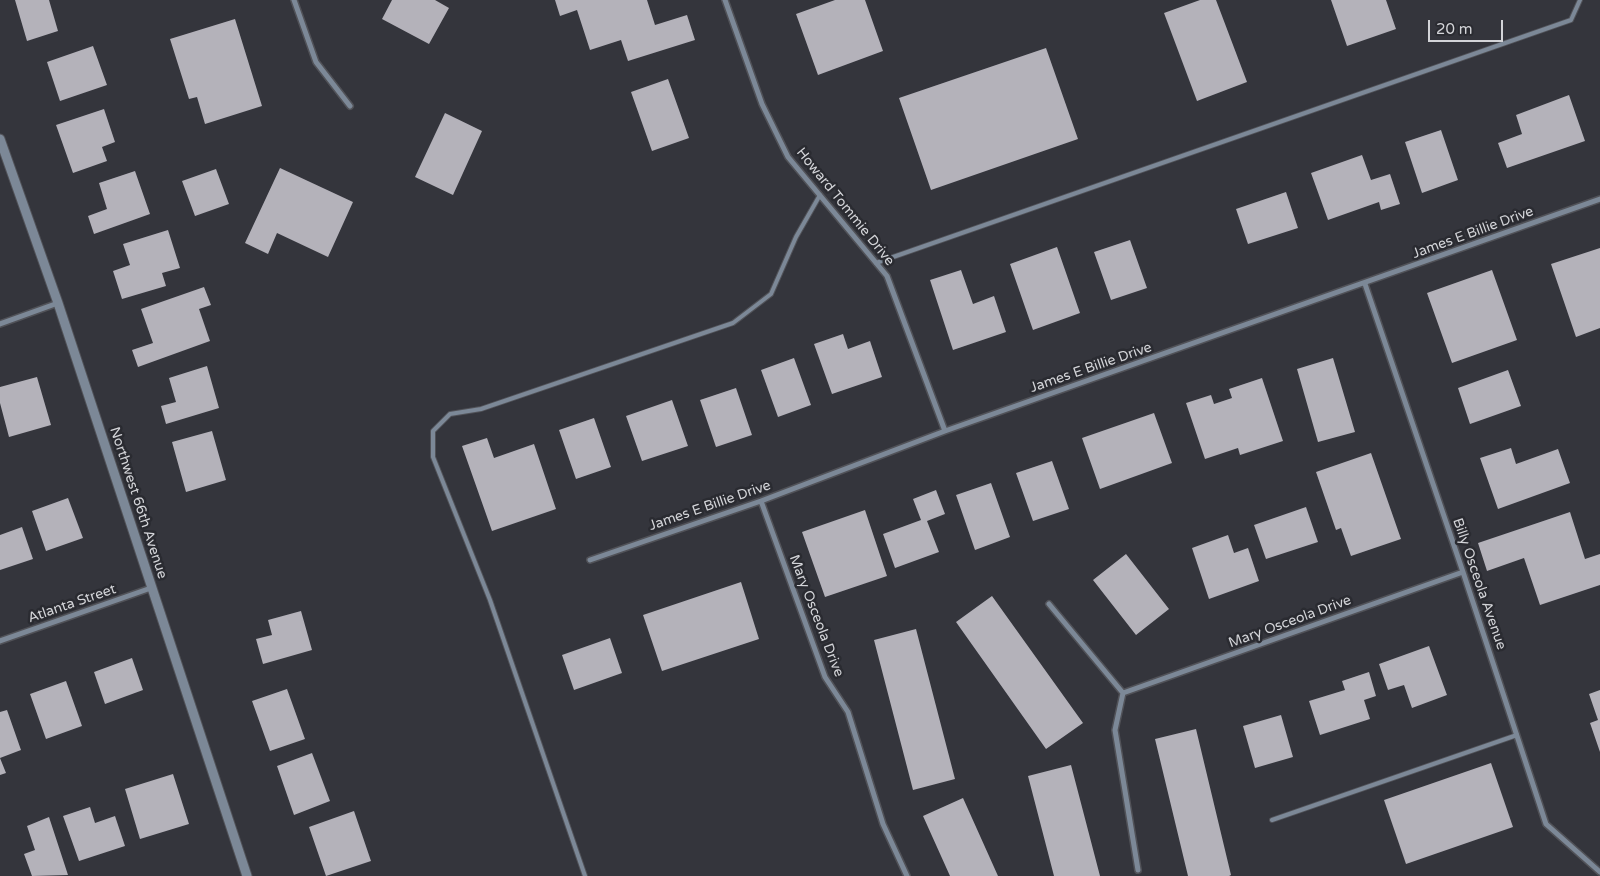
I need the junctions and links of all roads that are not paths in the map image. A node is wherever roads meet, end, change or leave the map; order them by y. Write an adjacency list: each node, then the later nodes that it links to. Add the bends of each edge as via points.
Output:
1 (294, 0): 4 (street, via 316,62)
2 (725, 0): 6 (street, Howard Tommie Drive, via 762,104 788,157)
3 (1580, 0): 8 (lane, via 1571,20)
4 (350, 106)
5 (0, 139): 10 (street, Northwest 66th Avenue)
6 (820, 195): 8 (street, Howard Tommie Drive); 25 (lane, via 796,237 771,294 733,323 481,409 450,414 433,430 433,457 490,600)
7 (1600, 199): 9 (street, James E Billie Drive)
8 (876, 263): 12 (street, Howard Tommie Drive, via 887,276)
9 (1365, 284): 12 (street, James E Billie Drive); 15 (street, Billy Osceola Avenue)
10 (58, 303): 11 (street); 16 (street, Northwest 66th Avenue)
11 (0, 324)
12 (945, 430): 13 (street, James E Billie Drive)
13 (761, 501): 14 (street, James E Billie Drive); 26 (street, Mary Osceola Drive, via 825,677 848,712 884,824)
14 (590, 560)
15 (1463, 572): 19 (street, Mary Osceola Drive); 20 (street, Billy Osceola Avenue)
16 (151, 588): 18 (street, Atlanta Street); 24 (street, Northwest 66th Avenue)
17 (1049, 604): 19 (street)
18 (0, 641)
19 (1123, 693): 22 (street, via 1115,730)
20 (1517, 735): 21 (lane); 23 (street, Billy Osceola Avenue, via 1546,824)
21 (1272, 820)
22 (1138, 870)
23 (1600, 872)
24 (246, 876)
25 (586, 876)
26 (907, 876)

